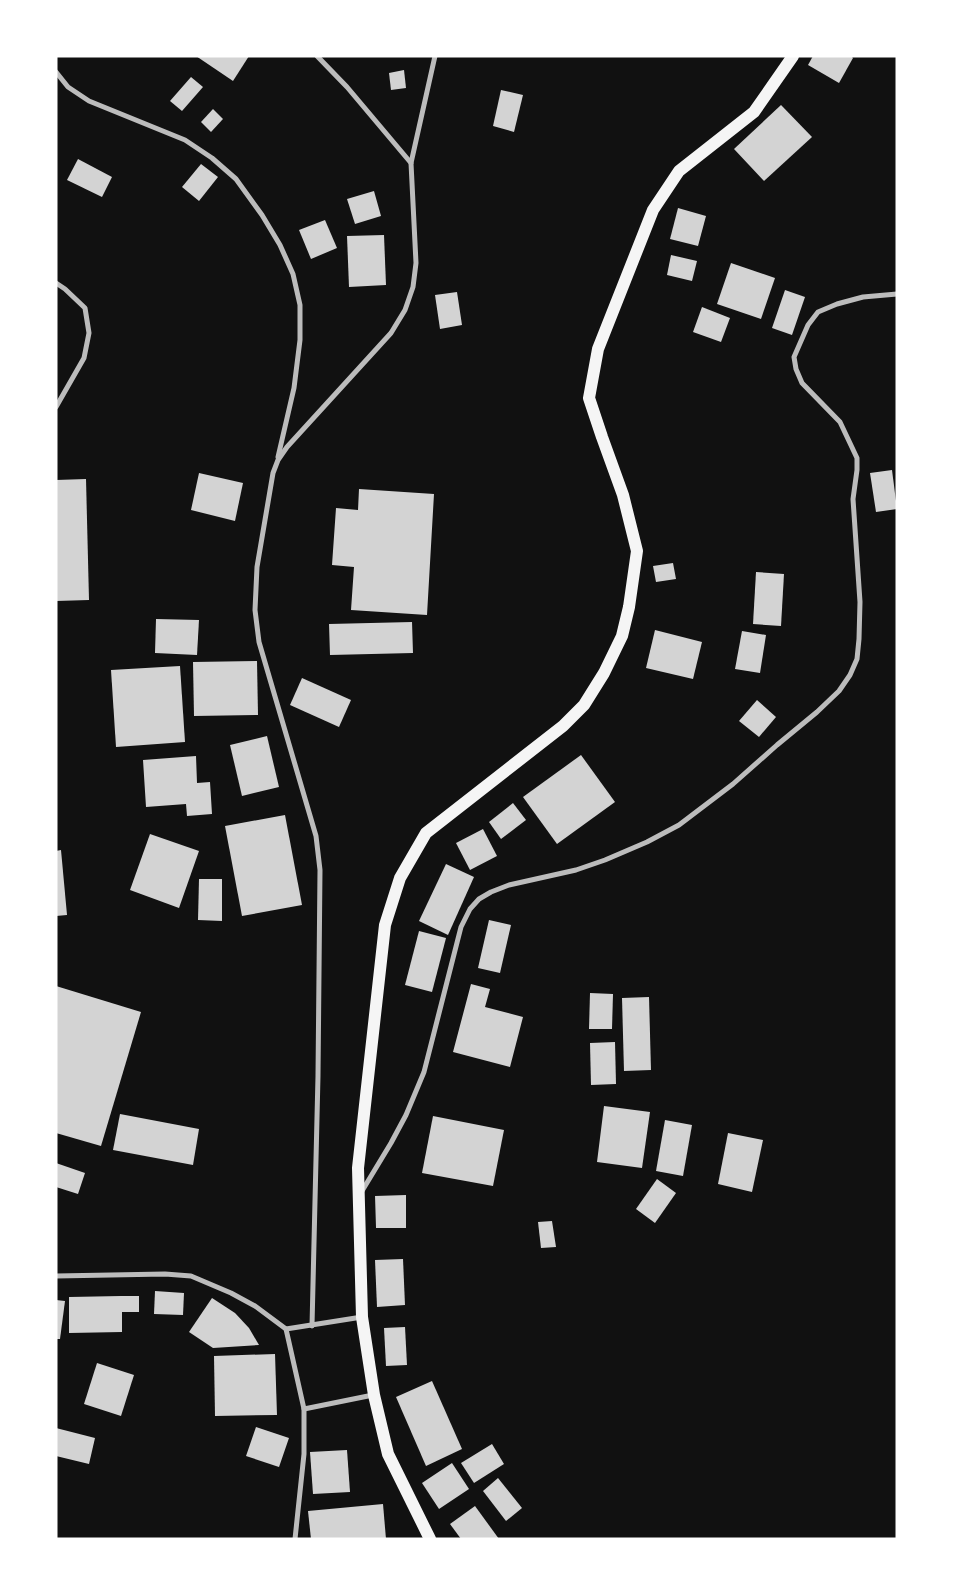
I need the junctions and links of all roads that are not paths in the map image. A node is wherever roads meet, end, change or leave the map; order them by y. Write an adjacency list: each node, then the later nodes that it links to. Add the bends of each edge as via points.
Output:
1 (317, 56): 5 (street)
2 (435, 56): 5 (street)
3 (793, 56): 10 (main road, via 754,112 679,171 653,210 598,349 589,398 623,494 637,551 622,636 584,705 563,726 426,833 400,878 385,925 358,1168)
4 (56, 72): 9 (street, via 68,88 89,101 185,140 212,158 236,178 280,245 300,305 300,340 294,388)
5 (411, 163): 9 (street, via 416,263 413,287 405,310 391,333)
6 (56, 283): 8 (street, via 85,308 89,333 84,358)
7 (897, 294): 10 (street, via 863,297 818,312 808,325 794,357 802,383 840,422 857,458 853,499 860,602 859,639 857,659 850,675 817,712 679,826 605,860 491,892 470,909 461,927 424,1072 391,1144)
8 (56, 407)
9 (278, 460): 13 (street, via 257,567 255,610 259,642 316,836 320,870)
10 (359, 1195): 12 (main road)
11 (56, 1276): 14 (street, via 191,1276 231,1292)
12 (362, 1317): 13 (street); 15 (main road)
13 (312, 1326): 14 (street)
14 (286, 1329): 16 (street)
15 (374, 1394): 16 (street); 18 (main road, via 388,1454)
16 (304, 1410): 17 (street, via 304,1454)
17 (295, 1539)
18 (430, 1539)

